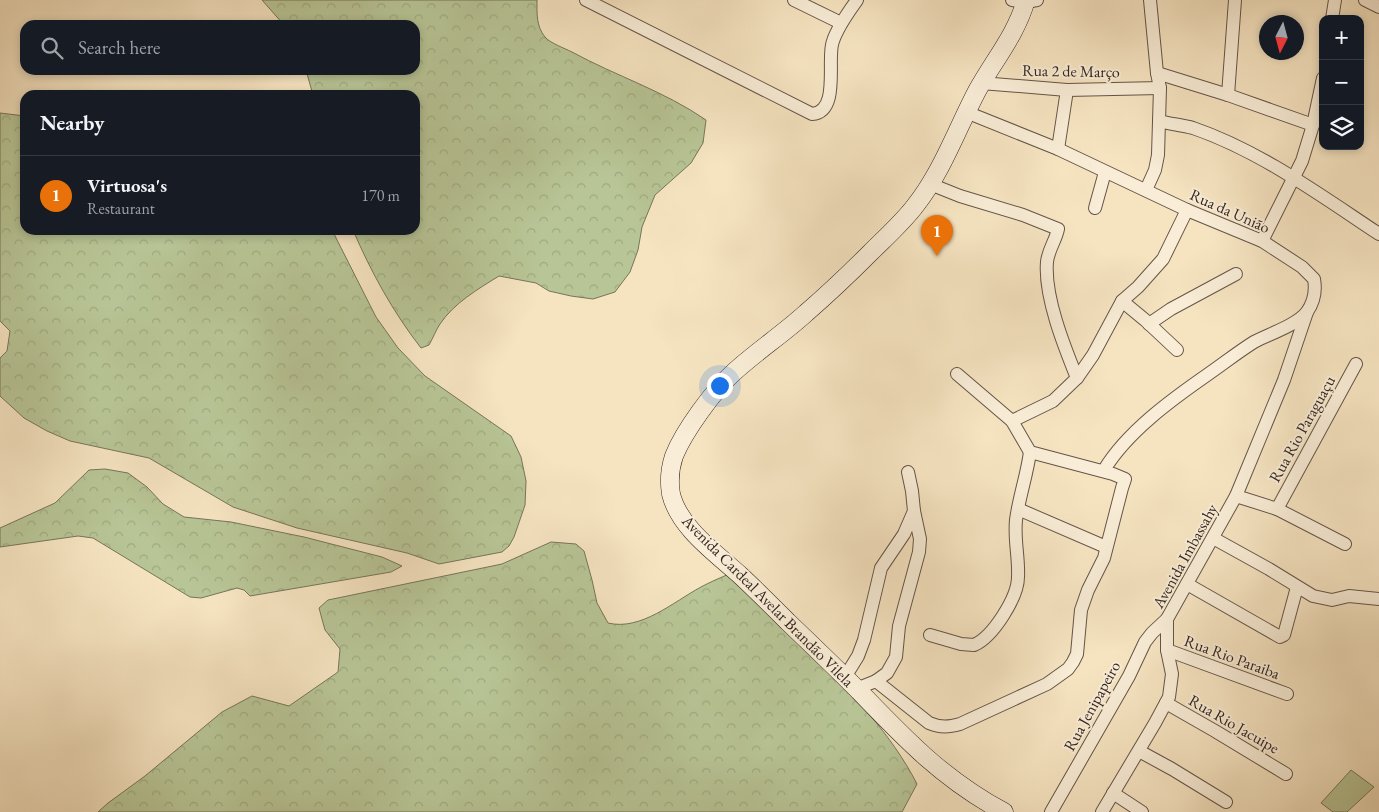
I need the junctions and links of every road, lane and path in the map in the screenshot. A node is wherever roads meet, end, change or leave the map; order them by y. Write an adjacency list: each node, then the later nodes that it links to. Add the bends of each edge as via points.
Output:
1 (586, 0): 11 (street, via 812,114 822,110 830,93 832,43)
2 (794, 0): 11 (street)
3 (856, 0): 11 (street)
4 (1150, 0): 12 (street)
5 (1235, 0): 16 (street)
6 (1335, 0): 10 (street)
7 (1365, 0): 9 (street)
8 (1025, 1): 13 (main road, Avenida Cardeal Avelar Brandão Vilela, via 1014,33)
9 (1379, 7)
10 (1333, 15)
11 (841, 23)
12 (1157, 73): 14 (street); 16 (street)
13 (981, 83): 15 (street, Rua 2 de Março); 18 (main road, Avenida Cardeal Avelar Brandão Vilela)
14 (1160, 88): 15 (street, Rua 2 de Março); 19 (street)
15 (1067, 90): 21 (street)
16 (1228, 94): 20 (street)
17 (1319, 97): 20 (street)
18 (966, 112): 21 (street, Rua da União); 24 (main road, Avenida Cardeal Avelar Brandão Vilela)
19 (1159, 122): 23 (street, via 1192,128); 25 (street, via 1158,155)
20 (1313, 125): 23 (street)
21 (1058, 150): 22 (street, Rua da União)
22 (1105, 172): 25 (street, Rua da União); 26 (street)
23 (1294, 178): 28 (street); 29 (street)
24 (930, 184): 37 (street, via 1057,228 1048,254 1051,297 1060,336); 56 (main road, Avenida Cardeal Avelar Brandão Vilela, via 901,222 804,316 733,373 686,435 674,456 671,470 672,494 684,522)
25 (1146, 190): 27 (street, Rua da União)
26 (1095, 208)
27 (1187, 210): 29 (street, Rua da União); 31 (street, via 1163,259)
28 (1379, 234)
29 (1262, 241): 32 (street, Rua da União, via 1302,267 1314,279 1315,294)
30 (1236, 274): 33 (street)
31 (1122, 301): 33 (street); 37 (street)
32 (1307, 312): 40 (street, via 1233,356 1156,413 1126,442); 42 (street, Avenida Imbassahy, via 1284,380)
33 (1149, 324): 34 (street)
34 (1177, 350)
35 (1356, 364): 44 (street, Rua Rio Paraguaçu)
36 (957, 374): 38 (street)
37 (1077, 378): 38 (street, via 1053,401)
38 (1012, 421): 39 (street)
39 (1030, 452): 40 (street); 43 (street)
40 (1104, 470): 48 (street, via 1125,479)
41 (908, 472): 45 (street)
42 (1236, 496): 44 (street); 46 (street, Avenida Imbassahy)
43 (1018, 508): 48 (street); 53 (street, via 1015,543 1018,578 1004,614 974,645)
44 (1277, 509): 47 (street)
45 (914, 511): 55 (street, via 920,539 919,552 902,612 896,657 887,673); 56 (street, via 904,534 881,568)
46 (1213, 538): 49 (street, Avenida Imbassahy); 50 (street)
47 (1344, 544)
48 (1106, 547): 55 (street, via 1081,610 1074,662 1047,684 960,724 937,727)
49 (1187, 584): 50 (street, via 1280,637 1285,633); 52 (street, Avenida Imbassahy)
50 (1298, 587): 51 (street, via 1322,599 1349,596)
51 (1379, 599)
52 (1167, 620): 54 (street, Avenida Imbassahy); 64 (street, Rua Jenipapeiro, via 1145,642)
53 (930, 635)
54 (1167, 650): 57 (street, Rua Rio Paraiba); 58 (street, Avenida Imbassahy, via 1172,674)
55 (876, 682): 56 (street)
56 (851, 683): 63 (main road, Avenida Cardeal Avelar Brandão Vilela, via 942,773)
57 (1287, 694)
58 (1166, 703): 59 (street, Avenida Imbassahy); 60 (street, Rua Rio Jacuipe)
59 (1139, 751): 61 (street, Avenida Imbassahy); 62 (street)
60 (1286, 774)
61 (1113, 793): 65 (street, Avenida Imbassahy); 66 (street)
62 (1226, 802)
63 (1004, 812)
64 (1050, 812)
65 (1102, 812)
66 (1142, 812)

